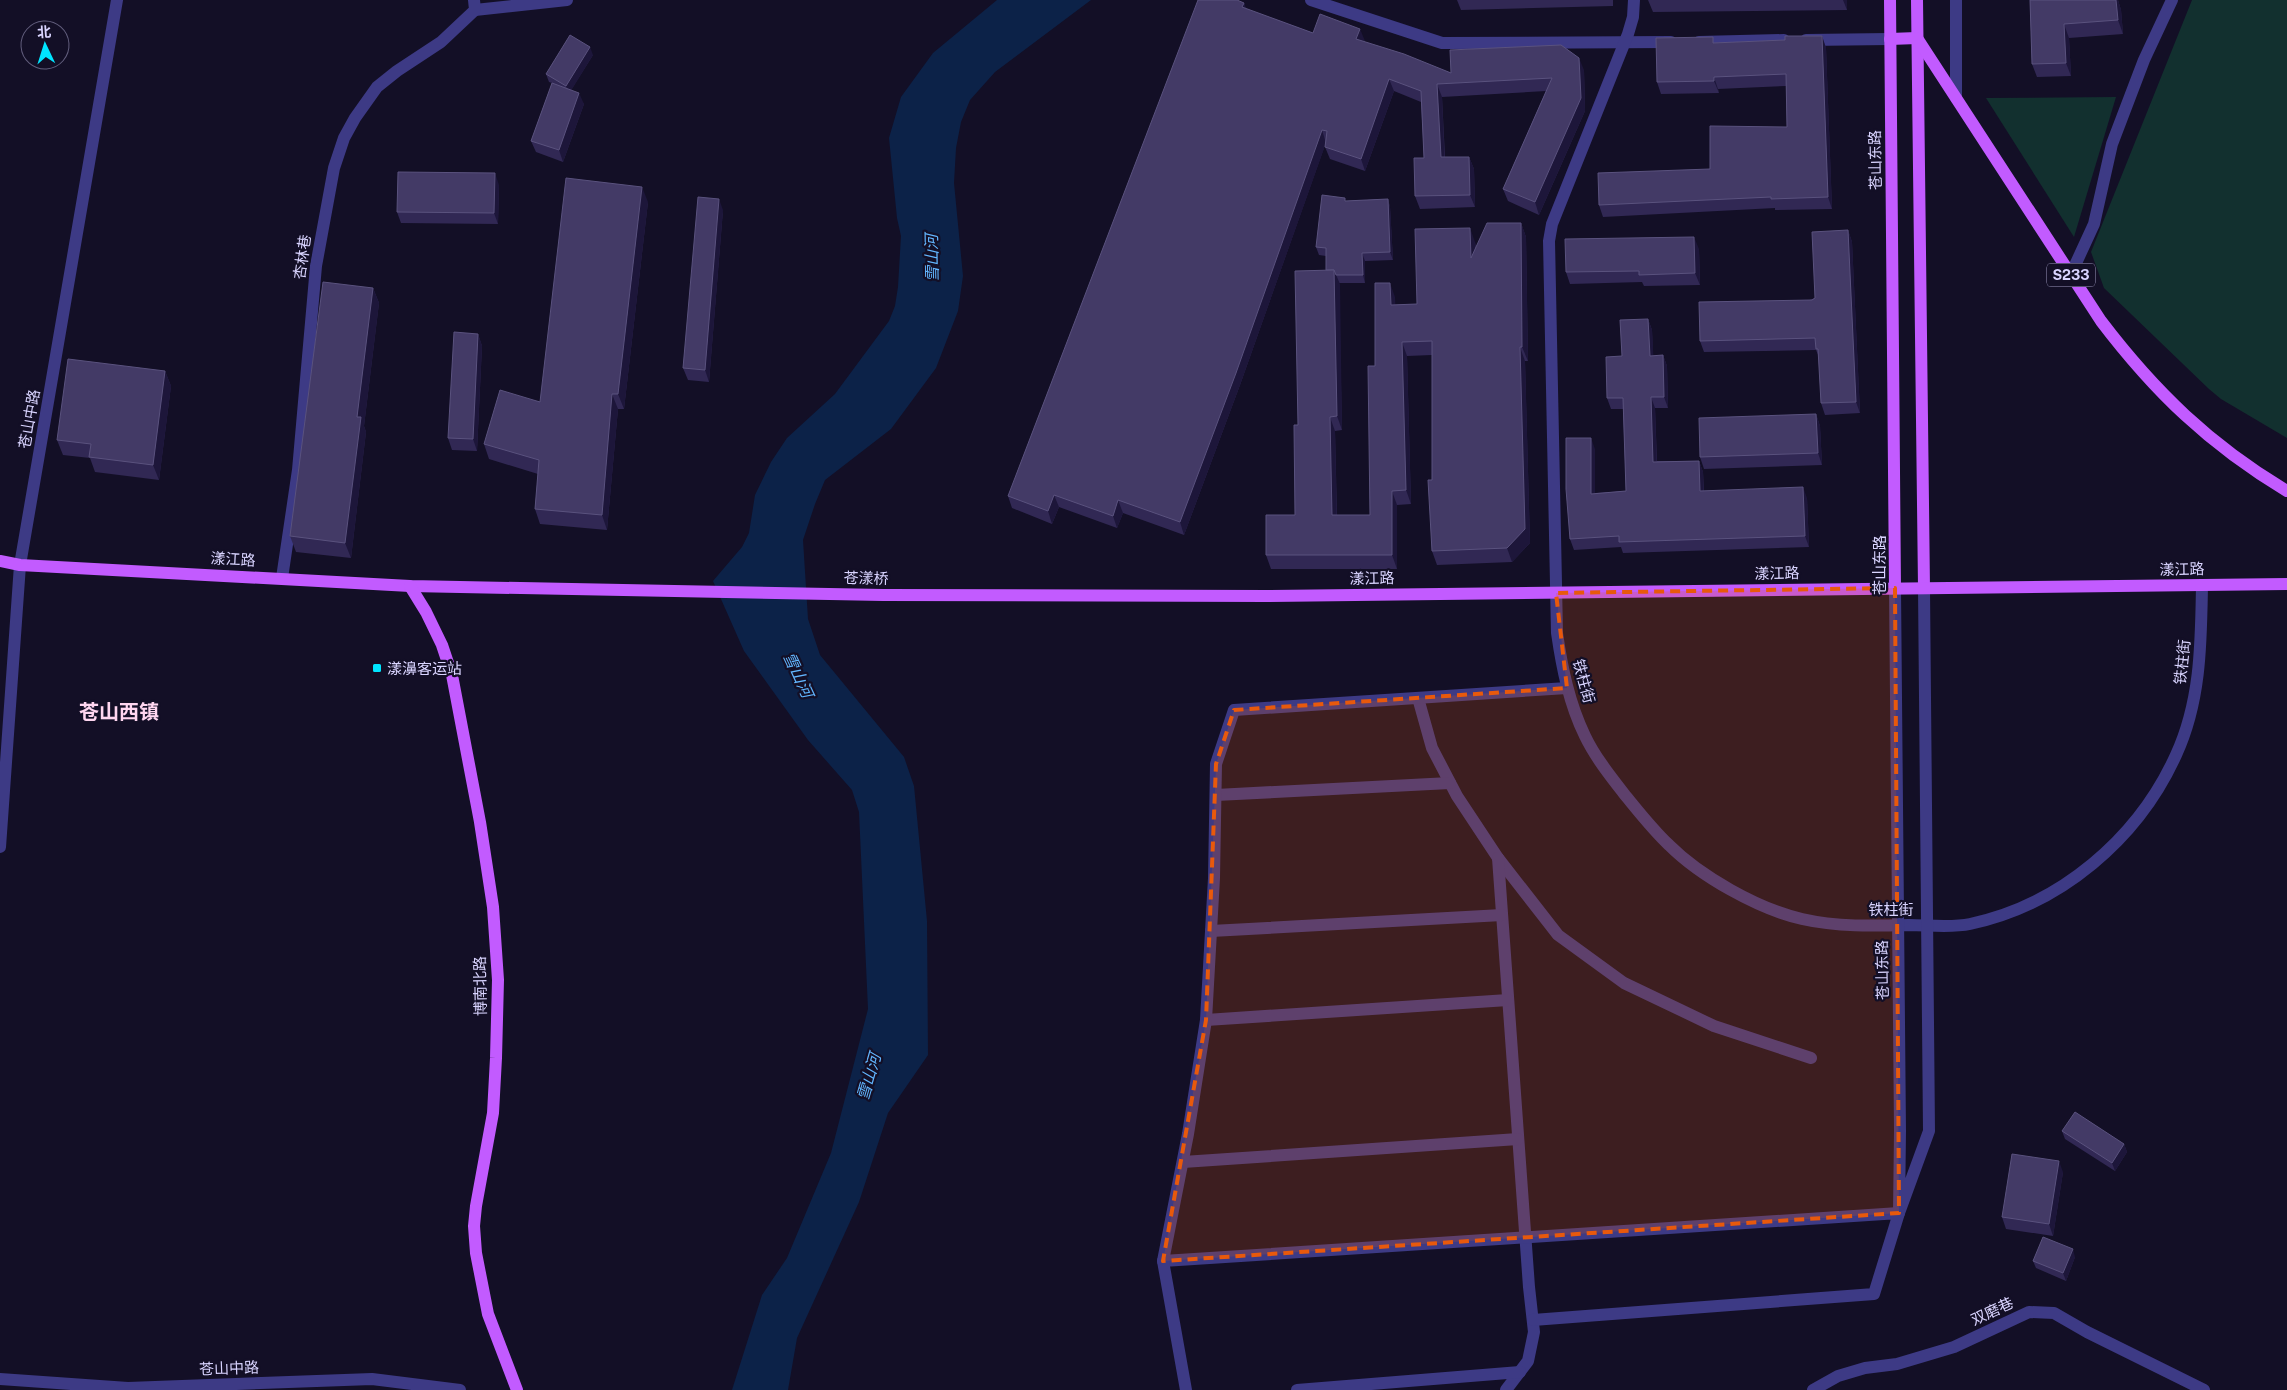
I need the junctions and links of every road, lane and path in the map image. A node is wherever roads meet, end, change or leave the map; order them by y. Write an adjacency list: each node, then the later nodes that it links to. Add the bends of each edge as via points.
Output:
1 (117, 0): 17 (street, 苍山中路)
2 (567, 0): 9 (street)
3 (1311, 0): 12 (street, via 1442,43)
4 (1634, 0): 12 (street, 铁柱街, via 1633,17)
5 (1890, 0): 11 (main road, 苍山东路)
6 (1917, 0): 10 (main road)
7 (1956, 0): 13 (street)
8 (2172, 0): 14 (street, via 2144,60 2112,144 2094,224)
9 (475, 5): 18 (street, 杏林巷, via 441,42 377,87 344,138 334,168 316,266 298,470)
10 (1918, 38): 11 (main road); 13 (main road, S233); 24 (main road)
11 (1890, 39): 12 (street); 23 (main road, 苍山东路)
12 (1624, 43): 25 (street, 铁柱街, via 1552,224 1549,241)
13 (1956, 98): 14 (main road, S233)
14 (2071, 274): 15 (main road, S233, via 2132,361 2165,397 2234,457)
15 (2287, 491)
16 (0, 561): 17 (main road, 漾江路)
17 (20, 565): 18 (main road, 漾江路); 31 (street, 苍山中路)
18 (282, 578): 21 (main road, 漾江路)
19 (2287, 584): 20 (main road, 漾江路)
20 (2202, 585): 24 (main road, 漾江路); 35 (street, 铁柱街, via 2201,654 2194,702 2176,756 2148,804 2115,846 2080,875 2035,901 1967,924)
21 (410, 586): 22 (main road, 漾江路); 51 (main road, 博南北路, via 442,645 452,675 493,907 498,980 493,1113 474,1226 488,1314)
22 (464, 587): 26 (main road, 苍漾桥, via 883,595)
23 (1895, 588): 24 (main road, 漾江路); 25 (main road, 漾江路); 34 (street, 苍山东路)
24 (1924, 588): 35 (street)
25 (1556, 592): 26 (main road, 漾江路); 27 (street, 铁柱街, via 1557,633)
26 (1267, 596)
27 (1567, 688): 28 (street); 34 (street, 铁柱街, via 1585,737 1610,776 1670,847 1705,874 1751,901 1800,919 1838,925)
28 (1418, 698): 29 (street, via 1432,748); 30 (street, via 1234,710 1216,764)
29 (1450, 782): 30 (street); 32 (street)
30 (1216, 795): 36 (street)
31 (0, 847)
32 (1498, 858): 33 (street); 39 (street, via 1558,935 1624,983 1714,1026)
33 (1502, 914): 36 (street); 37 (street)
34 (1898, 925): 35 (street, 铁柱街); 42 (street, 苍山东路)
35 (1927, 925): 42 (street, via 1929,1130)
36 (1211, 931): 38 (street)
37 (1508, 1000): 38 (street); 40 (street)
38 (1206, 1020): 41 (street)
39 (1811, 1058)
40 (1518, 1139): 41 (street); 43 (street)
41 (1183, 1162): 44 (street)
42 (1898, 1213): 43 (street); 45 (street, via 1874,1294)
43 (1525, 1237): 44 (street); 45 (street)
44 (1163, 1261): 52 (street)
45 (1533, 1320): 46 (street, via 1528,1361)
46 (1520, 1372): 53 (street); 54 (street)
47 (0, 1379): 48 (street, 苍山中路)
48 (128, 1389): 49 (street); 50 (street, 苍山中路, via 372,1379)
49 (105, 1390)
50 (460, 1390)
51 (517, 1390)
52 (1186, 1390)
53 (1297, 1390)
54 (1506, 1390)
55 (1813, 1390): 56 (street, 双磨巷, via 1838,1376 1897,1364 1954,1347 2029,1312 2054,1313)
56 (2204, 1390)

